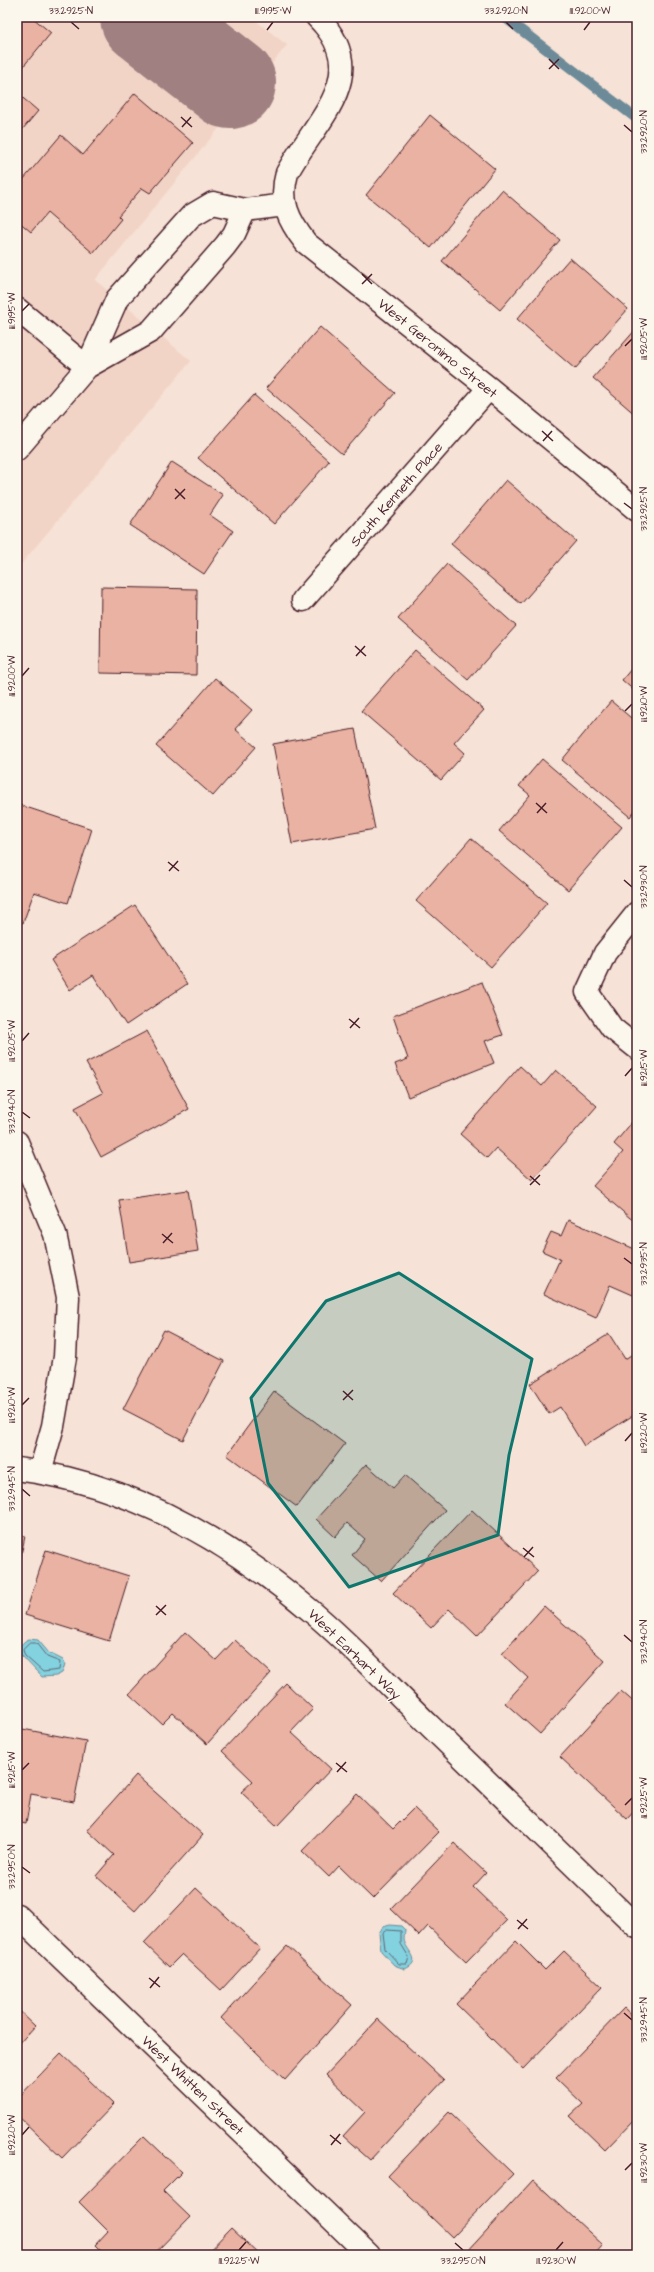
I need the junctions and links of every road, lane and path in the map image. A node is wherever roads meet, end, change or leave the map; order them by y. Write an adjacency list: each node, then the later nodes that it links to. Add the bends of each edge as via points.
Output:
1 (317, 17): 2 (street, West Geronimo Street, via 329,31 336,46 342,64 341,82 335,98 287,172 284,185)
2 (285, 205): 3 (street); 6 (street, West Geronimo Street, via 291,224 306,243)
3 (245, 210): 5 (street, via 234,234 225,246 151,331); 5 (street, via 213,203 191,216 117,299)
4 (17, 309): 5 (street)
5 (87, 367): 7 (street)
6 (489, 388): 8 (street, West Geronimo Street); 9 (street, South Kenneth Place)
7 (17, 449)
8 (637, 510)
9 (303, 600)
10 (637, 913): 11 (street, via 605,953 587,992 612,1028)
11 (637, 1048)
12 (17, 1142): 14 (street, via 55,1234 68,1297 65,1357 53,1426)
13 (17, 1469): 14 (street, West Earhart Way)
14 (40, 1472): 16 (street, West Earhart Way, via 98,1486 156,1508 251,1563 312,1612)
15 (17, 1915): 17 (street, West Whitten Street)
16 (637, 1927)
17 (369, 2255)

